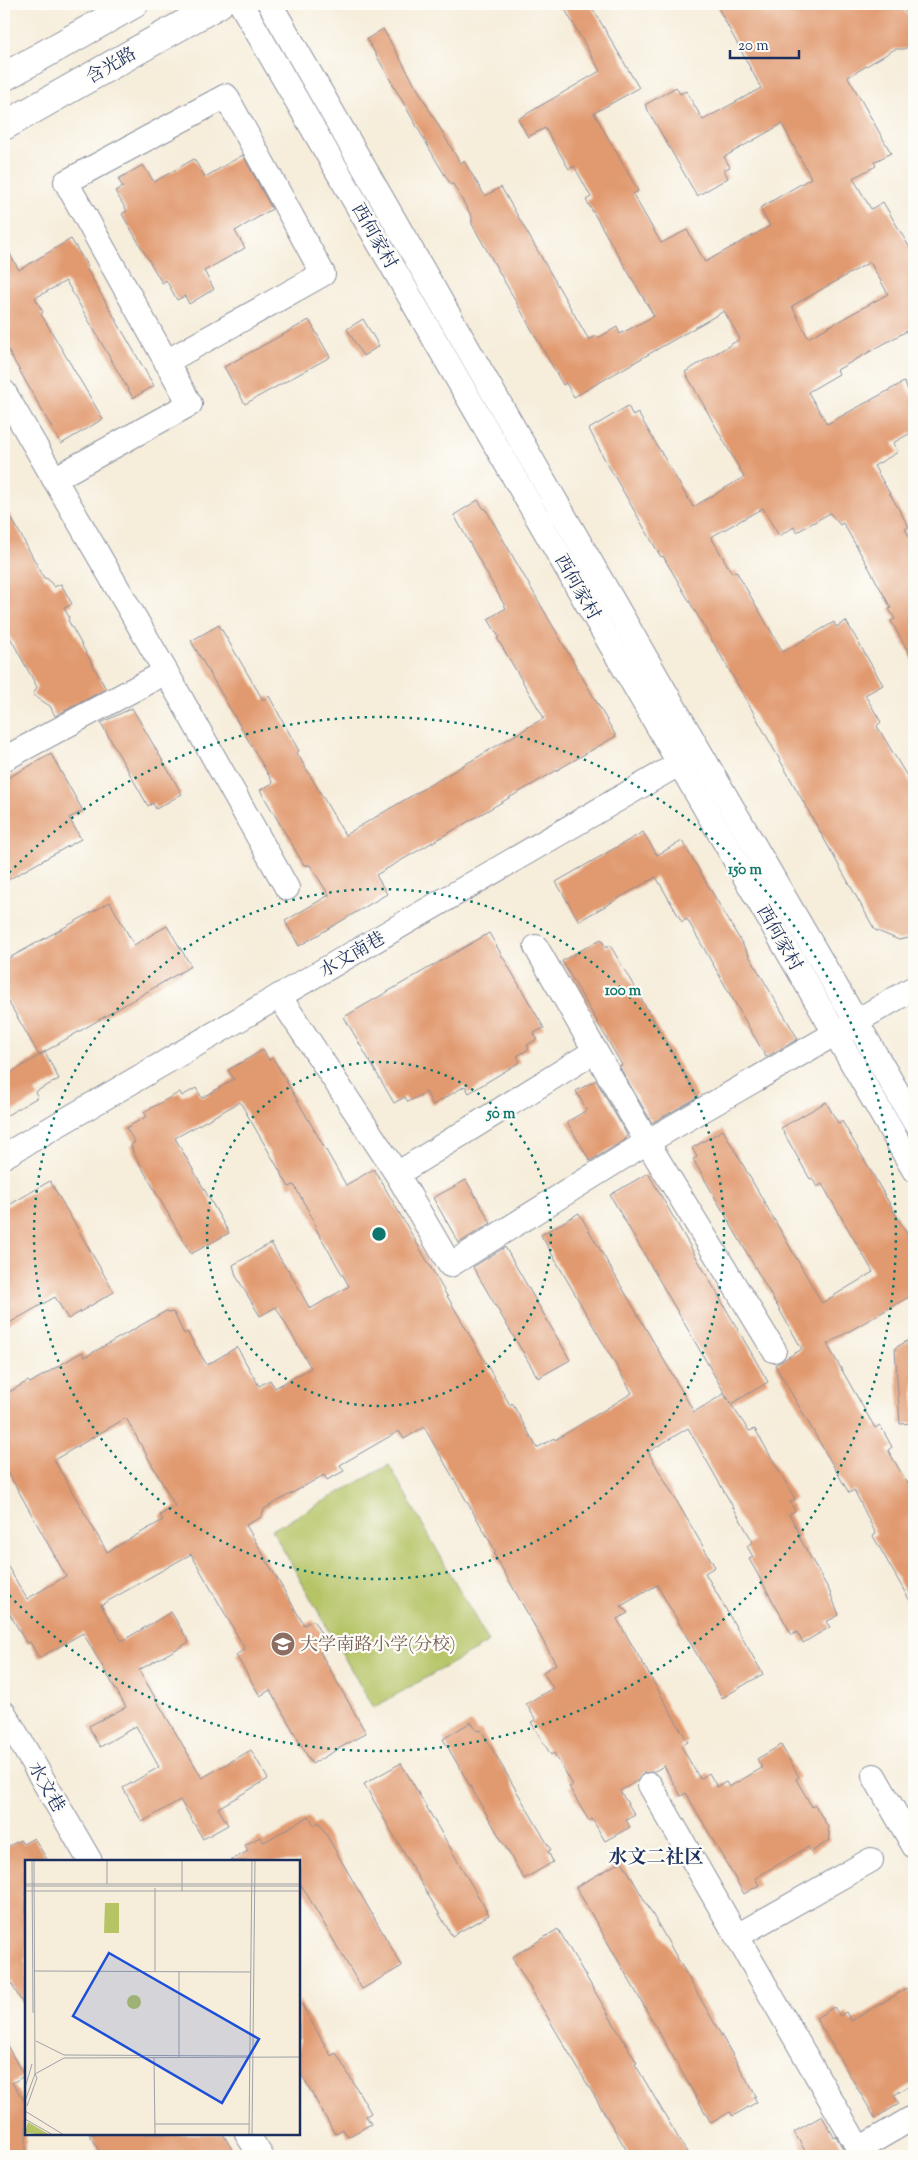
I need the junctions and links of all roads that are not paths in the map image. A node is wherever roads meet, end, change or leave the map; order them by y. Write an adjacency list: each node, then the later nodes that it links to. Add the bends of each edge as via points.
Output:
1 (134, 4): 5 (main road)
2 (219, 4): 6 (main road, 含光路)
3 (241, 4): 13 (street, 西何家村)
4 (270, 4): 11 (street, 西何家村)
5 (4, 77)
6 (4, 126)
7 (166, 362): 7 (street, via 66,182 226,96 323,274); 9 (street, via 190,404)
8 (4, 392): 9 (street)
9 (54, 479): 10 (street)
10 (166, 672): 12 (street); 14 (street)
11 (700, 751): 13 (street, 水文南巷); 18 (street, 西何家村)
12 (4, 759)
13 (680, 763): 17 (street, 水文南巷); 19 (street, 西何家村)
14 (287, 888)
15 (536, 947): 20 (street)
16 (914, 988): 18 (street)
17 (279, 996): 23 (street, 水文南巷); 25 (street)
18 (858, 1022): 19 (street); 21 (street, 西何家村)
19 (836, 1034): 22 (street); 24 (street, 西何家村)
20 (595, 1051): 22 (street); 25 (street)
21 (914, 1120)
22 (648, 1142): 25 (street, via 450,1265); 26 (street)
23 (4, 1156)
24 (914, 1170)
25 (397, 1174)
26 (774, 1350)
27 (4, 1713): 31 (street, 水文巷)
28 (874, 1776): 30 (street)
29 (650, 1785): 33 (street)
30 (914, 1846)
31 (89, 1860)
32 (871, 1860): 33 (street)
33 (737, 1936): 34 (street, via 859,2149)
34 (914, 2117)
35 (249, 2135): 36 (street)
36 (260, 2156)

